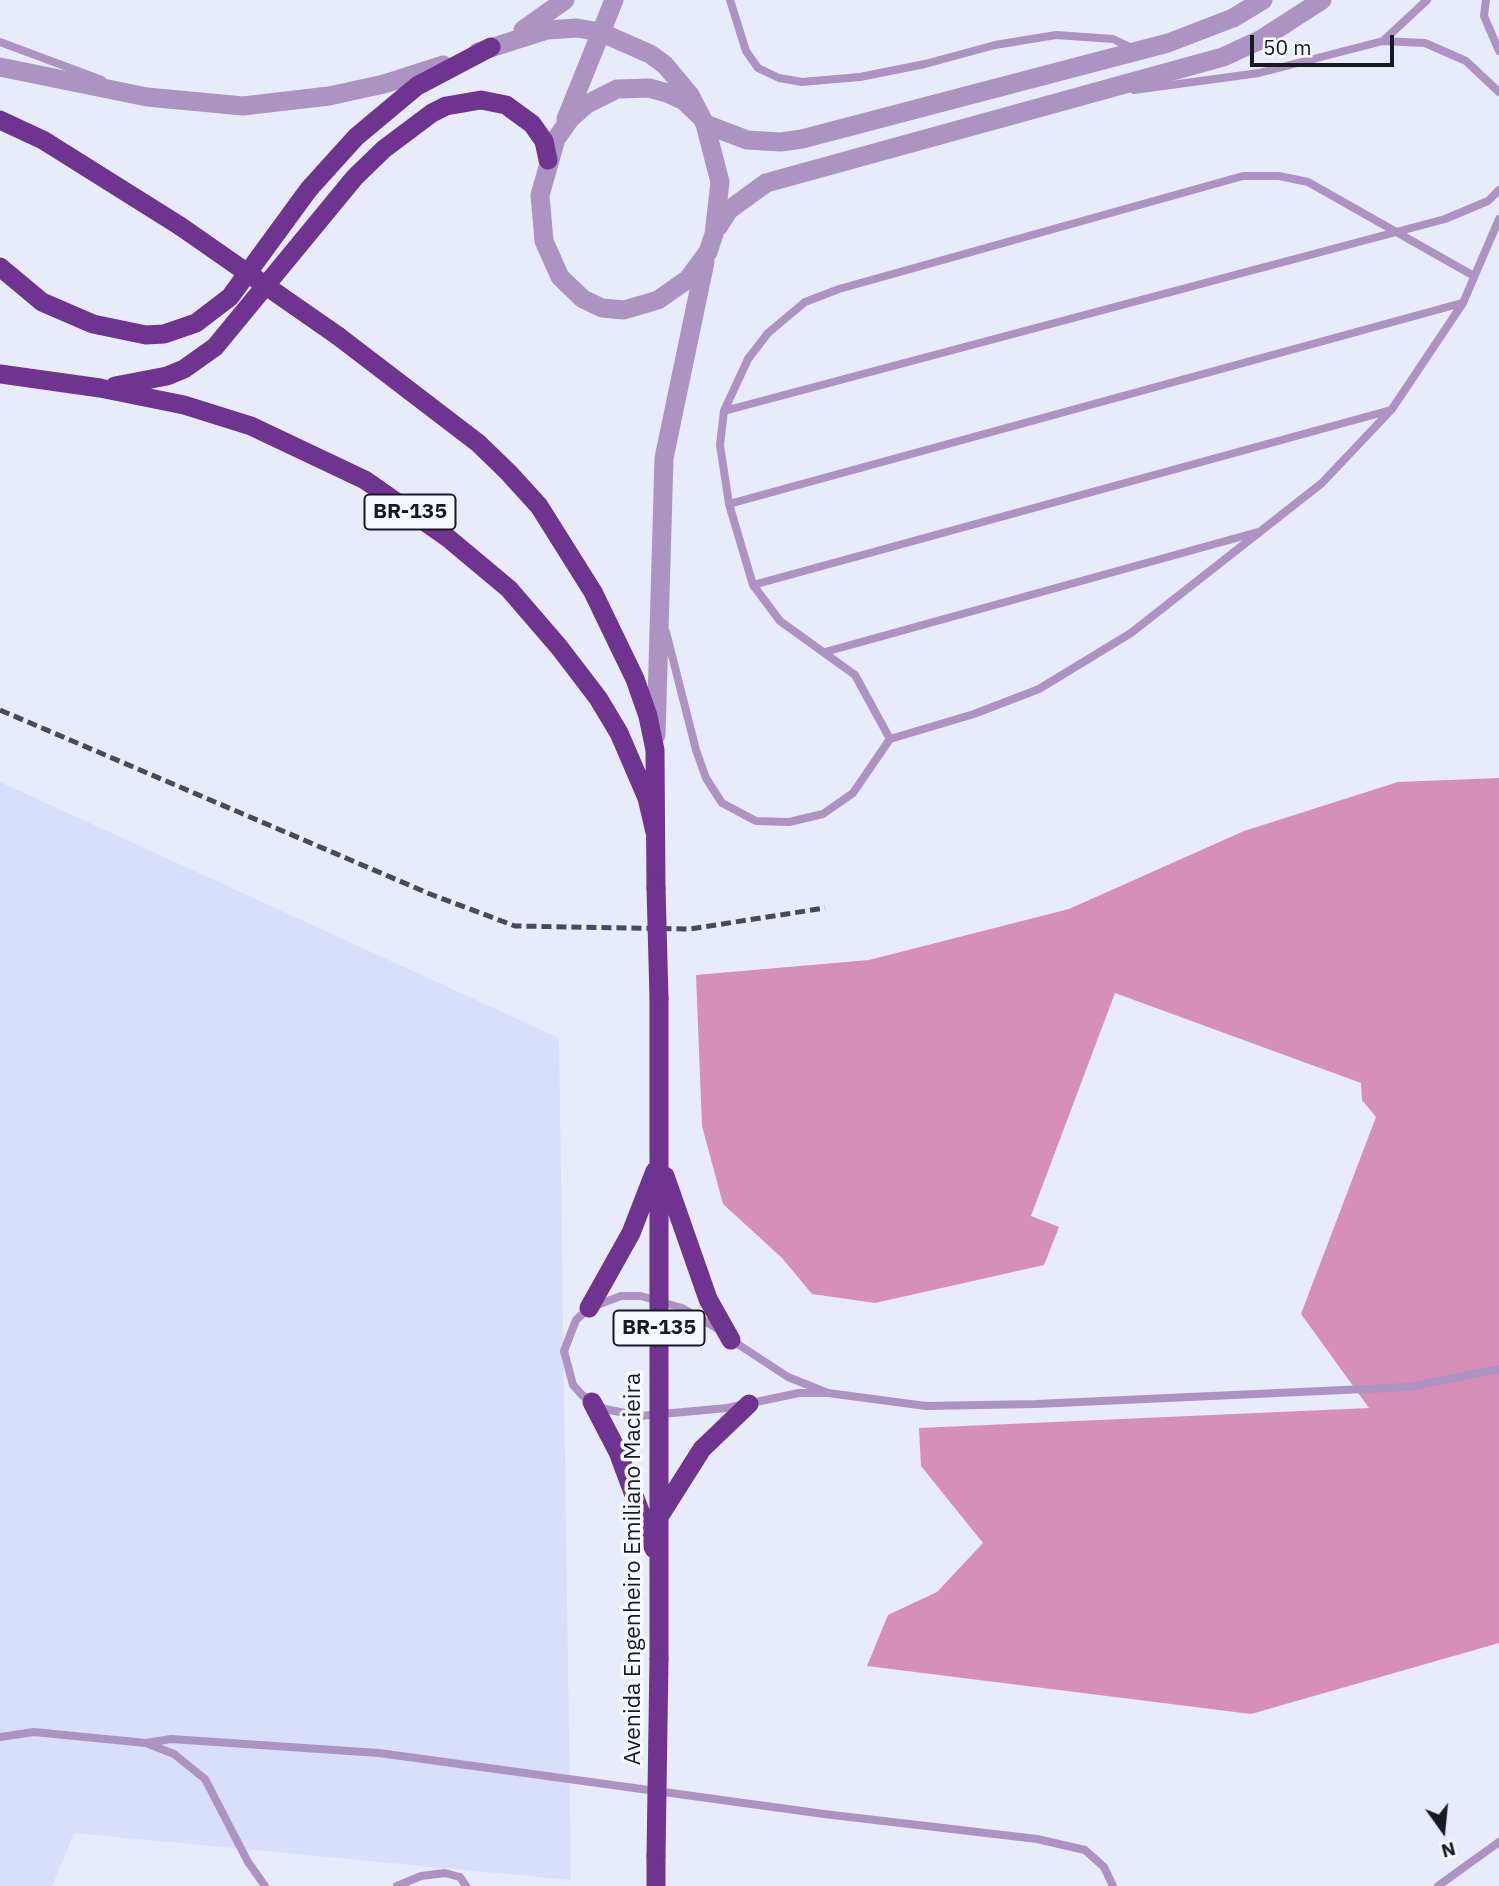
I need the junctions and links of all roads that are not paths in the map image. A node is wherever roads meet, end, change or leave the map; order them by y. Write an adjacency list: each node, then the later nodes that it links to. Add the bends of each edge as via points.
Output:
1 (565, 0): 11 (street)
2 (614, 0): 8 (street)
3 (730, 0): 12 (lane, via 746,51 758,68 802,82 860,77 1056,35 1112,39)
4 (1263, 0): 12 (street, via 1221,23)
5 (1322, 0): 17 (street, via 1270,34 1223,57)
6 (1427, 0): 9 (lane)
7 (1486, 0): 13 (lane, via 1484,16)
8 (600, 32): 11 (street, via 547,30); 19 (street, via 664,65 690,95); 20 (street)
9 (1383, 41): 15 (lane, via 1425,43 1466,61); 17 (lane, via 1259,74)
10 (0, 42): 16 (lane)
11 (491, 47): 16 (street, via 426,72 329,96 243,106); 26 (highway, via 418,86 356,137 309,189 230,297 196,323 146,335 93,324 42,302)
12 (1140, 51): 19 (street, via 781,142 747,140)
13 (1499, 51)
14 (0, 67): 16 (street)
15 (1499, 92)
16 (147, 97)
17 (1076, 98): 25 (street, via 766,183 729,210)
18 (0, 120): 39 (highway, Avenida Engenheiro Emiliano Macieira / BR-135, bridge, via 43,140 180,226 338,336 478,443 539,506 593,592 635,678)
19 (703, 120): 20 (street, via 684,101 634,87 617,89 587,104); 25 (street, via 720,182)
20 (562, 130): 21 (street)
21 (548, 160): 25 (street, via 540,195 544,241 560,277 592,304 624,310 658,300 688,279); 30 (highway, via 544,141 532,124 506,106 481,100 432,113 355,177 215,347 167,376)
22 (1499, 190): 24 (lane, via 1488,201 1445,219)
23 (1499, 219): 27 (lane)
24 (1392, 231): 27 (lane); 32 (lane); 32 (lane, via 1308,182 1243,176 1210,184 805,302 768,333 748,359)
25 (711, 243): 36 (street, via 664,458)
26 (0, 267)
27 (1474, 276): 28 (lane)
28 (1462, 303): 31 (lane); 33 (lane)
29 (0, 374): 30 (highway, Avenida Engenheiro Emiliano Macieira / BR-135)
30 (100, 388): 40 (highway, Avenida Engenheiro Emiliano Macieira / BR-135, via 184,405 293,444 365,480 448,538 509,589 598,698 632,761)
31 (1392, 409): 34 (lane, via 1322,483); 35 (lane)
32 (724, 411): 33 (lane, via 720,445)
33 (729, 503): 35 (lane)
34 (1261, 531): 37 (lane); 38 (lane, via 1131,633 1038,689)
35 (753, 585): 37 (lane, via 780,621)
36 (660, 608): 38 (lane, via 706,778 722,803 738,813 756,821 789,822 823,814 853,793); 39 (street)
37 (825, 652): 38 (lane, via 855,675)
38 (890, 739)
39 (655, 750): 40 (highway, Avenida Engenheiro Emiliano Macieira / BR-135)
40 (655, 832): 41 (highway, Avenida Engenheiro Emiliano Macieira / BR-135, bridge)
41 (659, 1160): 42 (highway, Avenida Engenheiro Emiliano Macieira / BR-135); 43 (highway, via 631,1233); 44 (highway, via 708,1299)
42 (659, 1301): 43 (lane, via 621,1296); 44 (lane, via 696,1314); 49 (highway, Avenida Engenheiro Emiliano Macieira / BR-135)
43 (589, 1308): 47 (lane, via 576,1320 564,1351 573,1385)
44 (731, 1340): 46 (lane, via 788,1377)
45 (1499, 1369): 46 (lane, via 1409,1387 1036,1404 926,1406)
46 (828, 1393): 48 (lane, via 780,1395)
47 (592, 1402): 49 (lane, via 617,1413); 51 (highway, via 618,1452)
48 (749, 1404): 49 (lane); 50 (highway, via 702,1449)
49 (659, 1416): 50 (highway, Avenida Engenheiro Emiliano Macieira / BR-135)
50 (659, 1518): 51 (highway, Avenida Engenheiro Emiliano Macieira / BR-135)
51 (659, 1562): 58 (highway, Avenida Engenheiro Emiliano Macieira / BR-135, bridge)
52 (0, 1737): 53 (lane, via 34,1732)
53 (146, 1744): 55 (lane, via 174,1754 205,1779 248,1863); 59 (lane, via 171,1739 379,1753 1037,1839 1085,1850 1104,1867)
54 (1499, 1842): 60 (lane)
55 (265, 1886)
56 (397, 1886): 57 (lane, via 445,1873 460,1877)
57 (466, 1886)
58 (656, 1886)
59 (1113, 1886)
60 (1438, 1886)

